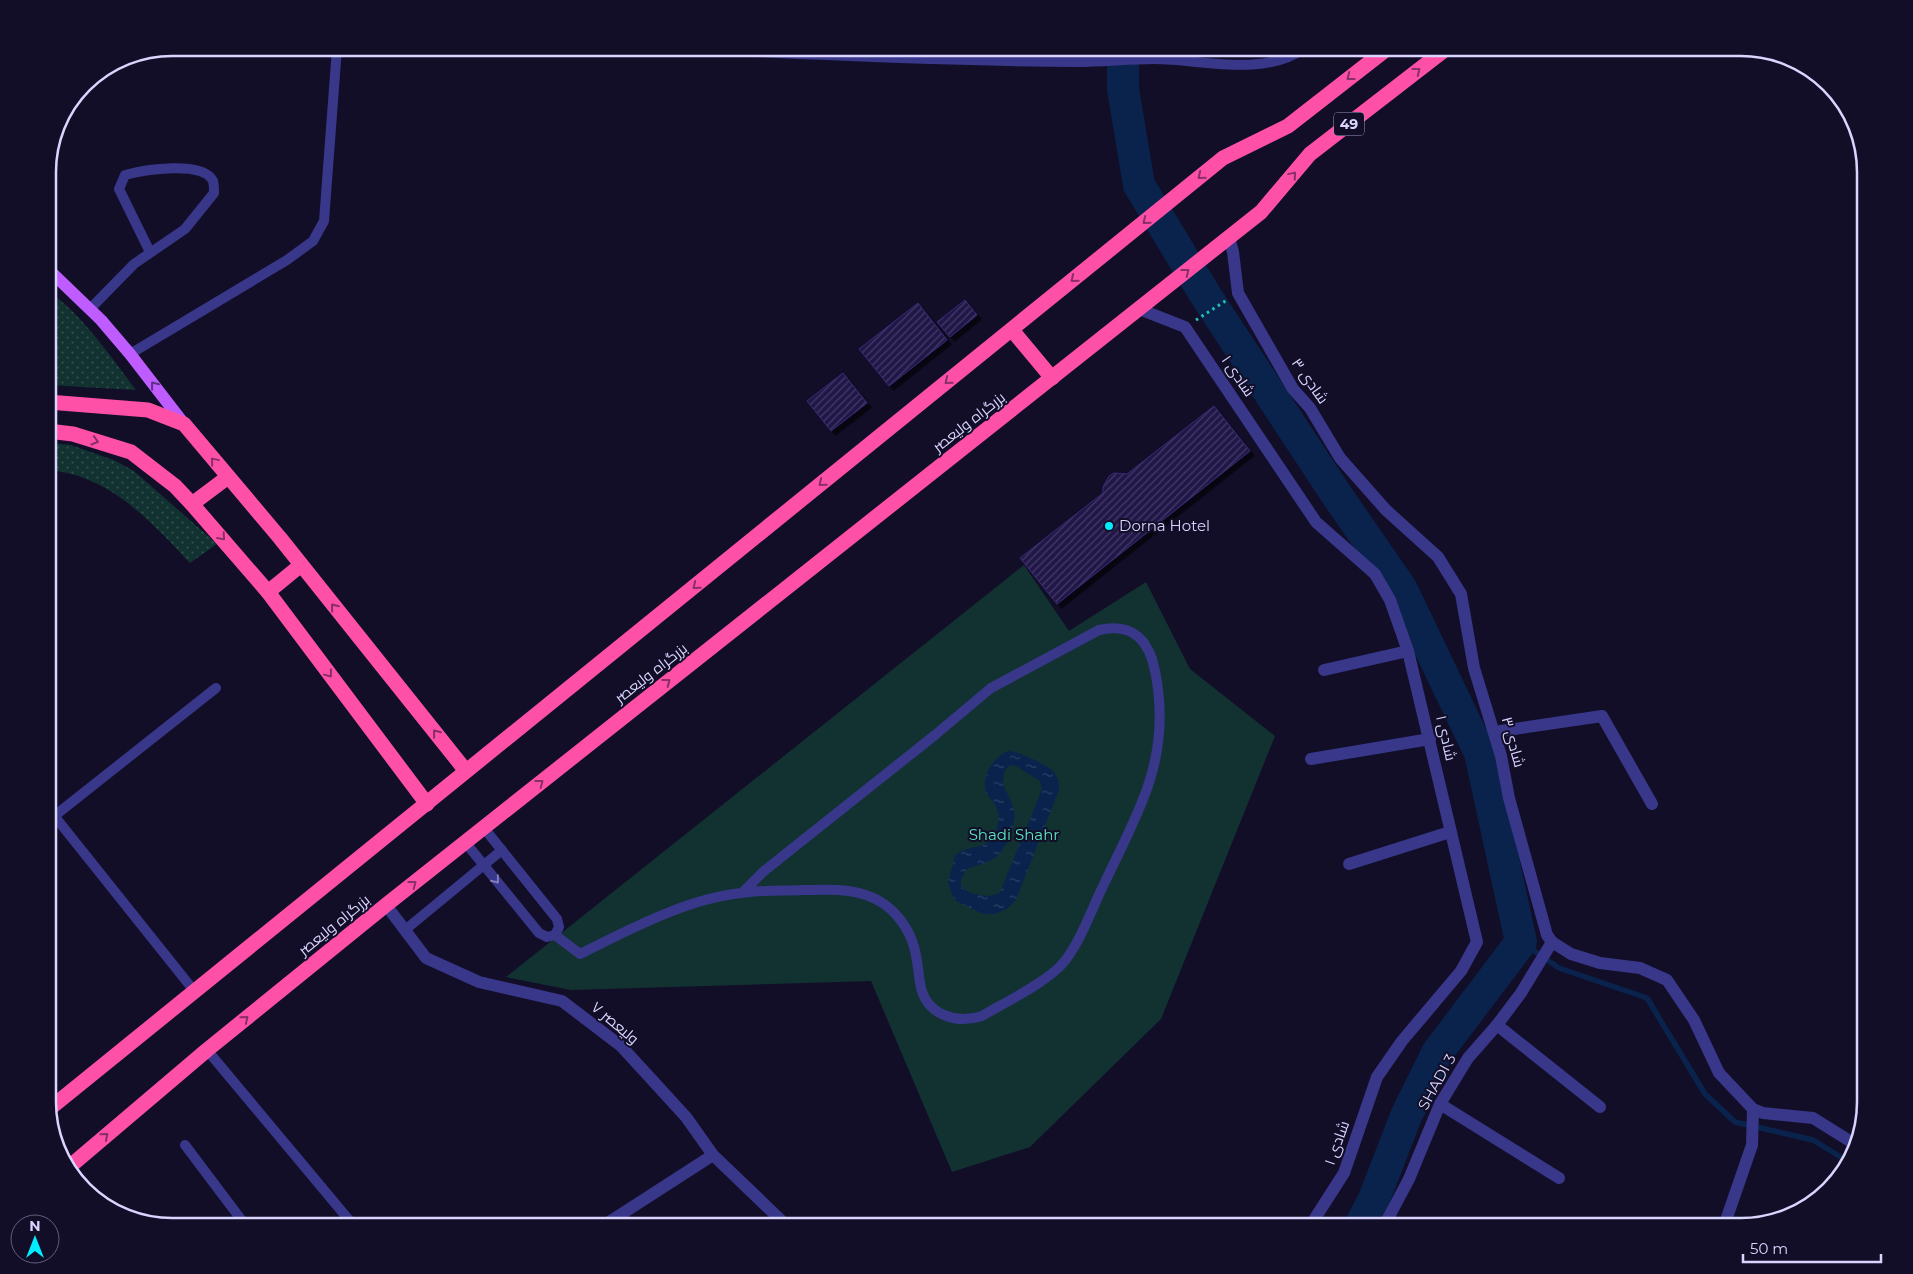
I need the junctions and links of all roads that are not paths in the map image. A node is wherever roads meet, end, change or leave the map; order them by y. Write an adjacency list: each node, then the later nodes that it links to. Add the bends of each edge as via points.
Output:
1 (336, 56): 12 (lane, via 324,221 313,241 287,260)
2 (830, 56): 3 (lane, via 1080,62 1155,59 1251,65)
3 (1290, 56)
4 (1378, 56): 11 (highway, 49, one-way to 11, via 1288,126 1223,158)
5 (1437, 56): 6 (highway, بزرگراه ولیعصر / 49, one-way to 5, via 1261,212 1310,154)
6 (1225, 241): 9 (highway, بزرگراه ولیعصر, one-way to 6); 24 (street, شادی ۳, via 1234,252 1238,293 1293,389 1310,408 1340,458 1386,510 1438,557 1460,594 1474,668)
7 (150, 252): 7 (lane, via 185,230 214,193 213,181 205,172 144,170 125,175 119,189); 10 (lane)
8 (56, 277): 10 (main road)
9 (1145, 305): 13 (highway, بزرگراه ولیعصر); 21 (street, شادی ۱, via 1185,327 1316,522 1375,574 1390,600)
10 (90, 309): 12 (main road)
11 (1012, 330): 13 (highway); 27 (highway, one-way to 27)
12 (130, 354): 15 (main road, one-way to 12)
13 (1052, 378): 32 (highway, بزرگراه ولیعصر, one-way to 13)
14 (56, 403): 15 (highway, via 148,410)
15 (184, 424): 17 (highway, one-way to 15)
16 (56, 432): 18 (highway, one-way to 18, via 131,452 175,486)
17 (228, 477): 18 (highway); 19 (highway)
18 (192, 504): 20 (highway, one-way to 20)
19 (301, 565): 20 (highway); 27 (highway, one-way to 19)
20 (268, 592): 28 (highway, one-way to 28)
21 (1408, 651): 22 (street); 25 (street, شادی ۱)
22 (1324, 670)
23 (216, 688): 30 (lane)
24 (1494, 732): 29 (street, via 1602,716); 42 (street, شادی ۳, via 1509,798 1547,935)
25 (1430, 739): 26 (street); 33 (street, شادی ۱)
26 (1312, 760)
27 (466, 771): 28 (highway)
28 (427, 804): 43 (highway)
29 (1652, 804)
30 (56, 810)
31 (56, 822): 43 (lane)
32 (484, 828): 34 (highway, بزرگراه ولیعصر); 35 (lane)
33 (1450, 832): 36 (street); 59 (street, شادی ۱, via 1477,942 1462,971 1402,1041 1377,1077 1344,1174)
34 (465, 842): 37 (lane); 39 (highway, بزرگراه ولیعصر, one-way to 34)
35 (502, 850): 37 (lane); 41 (lane, via 557,919 559,927)
36 (1349, 864)
37 (484, 865): 40 (lane); 41 (lane, one-way to 41, via 539,933 546,937)
38 (742, 892): 38 (lane, via 846,890 871,896 902,921 915,947 925,999 950,1018 982,1016 1052,974 1064,962 1079,937 1151,781 1159,744 1160,711 1157,674 1148,648 1138,636 1123,629 1099,630 991,688 764,870); 41 (lane, via 698,902 580,954)
39 (386, 905): 40 (street, ولیعصر ۷); 45 (highway, بزرگراه ولیعصر, one-way to 39)
40 (405, 930): 52 (street, ولیعصر ۷, via 426,958 470,978 562,1000 621,1046 686,1118)
41 (555, 935)
42 (1552, 942): 44 (street, SHADI 3); 49 (street, via 1571,954 1600,963 1640,968 1666,980 1694,1020 1719,1073)
43 (195, 992): 46 (highway)
44 (1497, 1025): 47 (street, SHADI 3, via 1468,1058); 48 (street)
45 (207, 1050): 53 (highway, بزرگراه ولیعصر, one-way to 45); 56 (lane)
46 (56, 1104)
47 (1440, 1104): 54 (street); 60 (street, SHADI 3, via 1410,1179)
48 (1600, 1107)
49 (1753, 1109): 50 (street, via 1813,1118); 61 (street, via 1752,1145)
50 (1850, 1141)
51 (185, 1145): 55 (lane)
52 (713, 1155): 57 (street); 58 (street, ولیعصر ۷)
53 (74, 1163)
54 (1560, 1178)
55 (240, 1218)
56 (347, 1218)
57 (616, 1218)
58 (779, 1218)
59 (1315, 1218)
60 (1388, 1218)
61 (1727, 1218)

